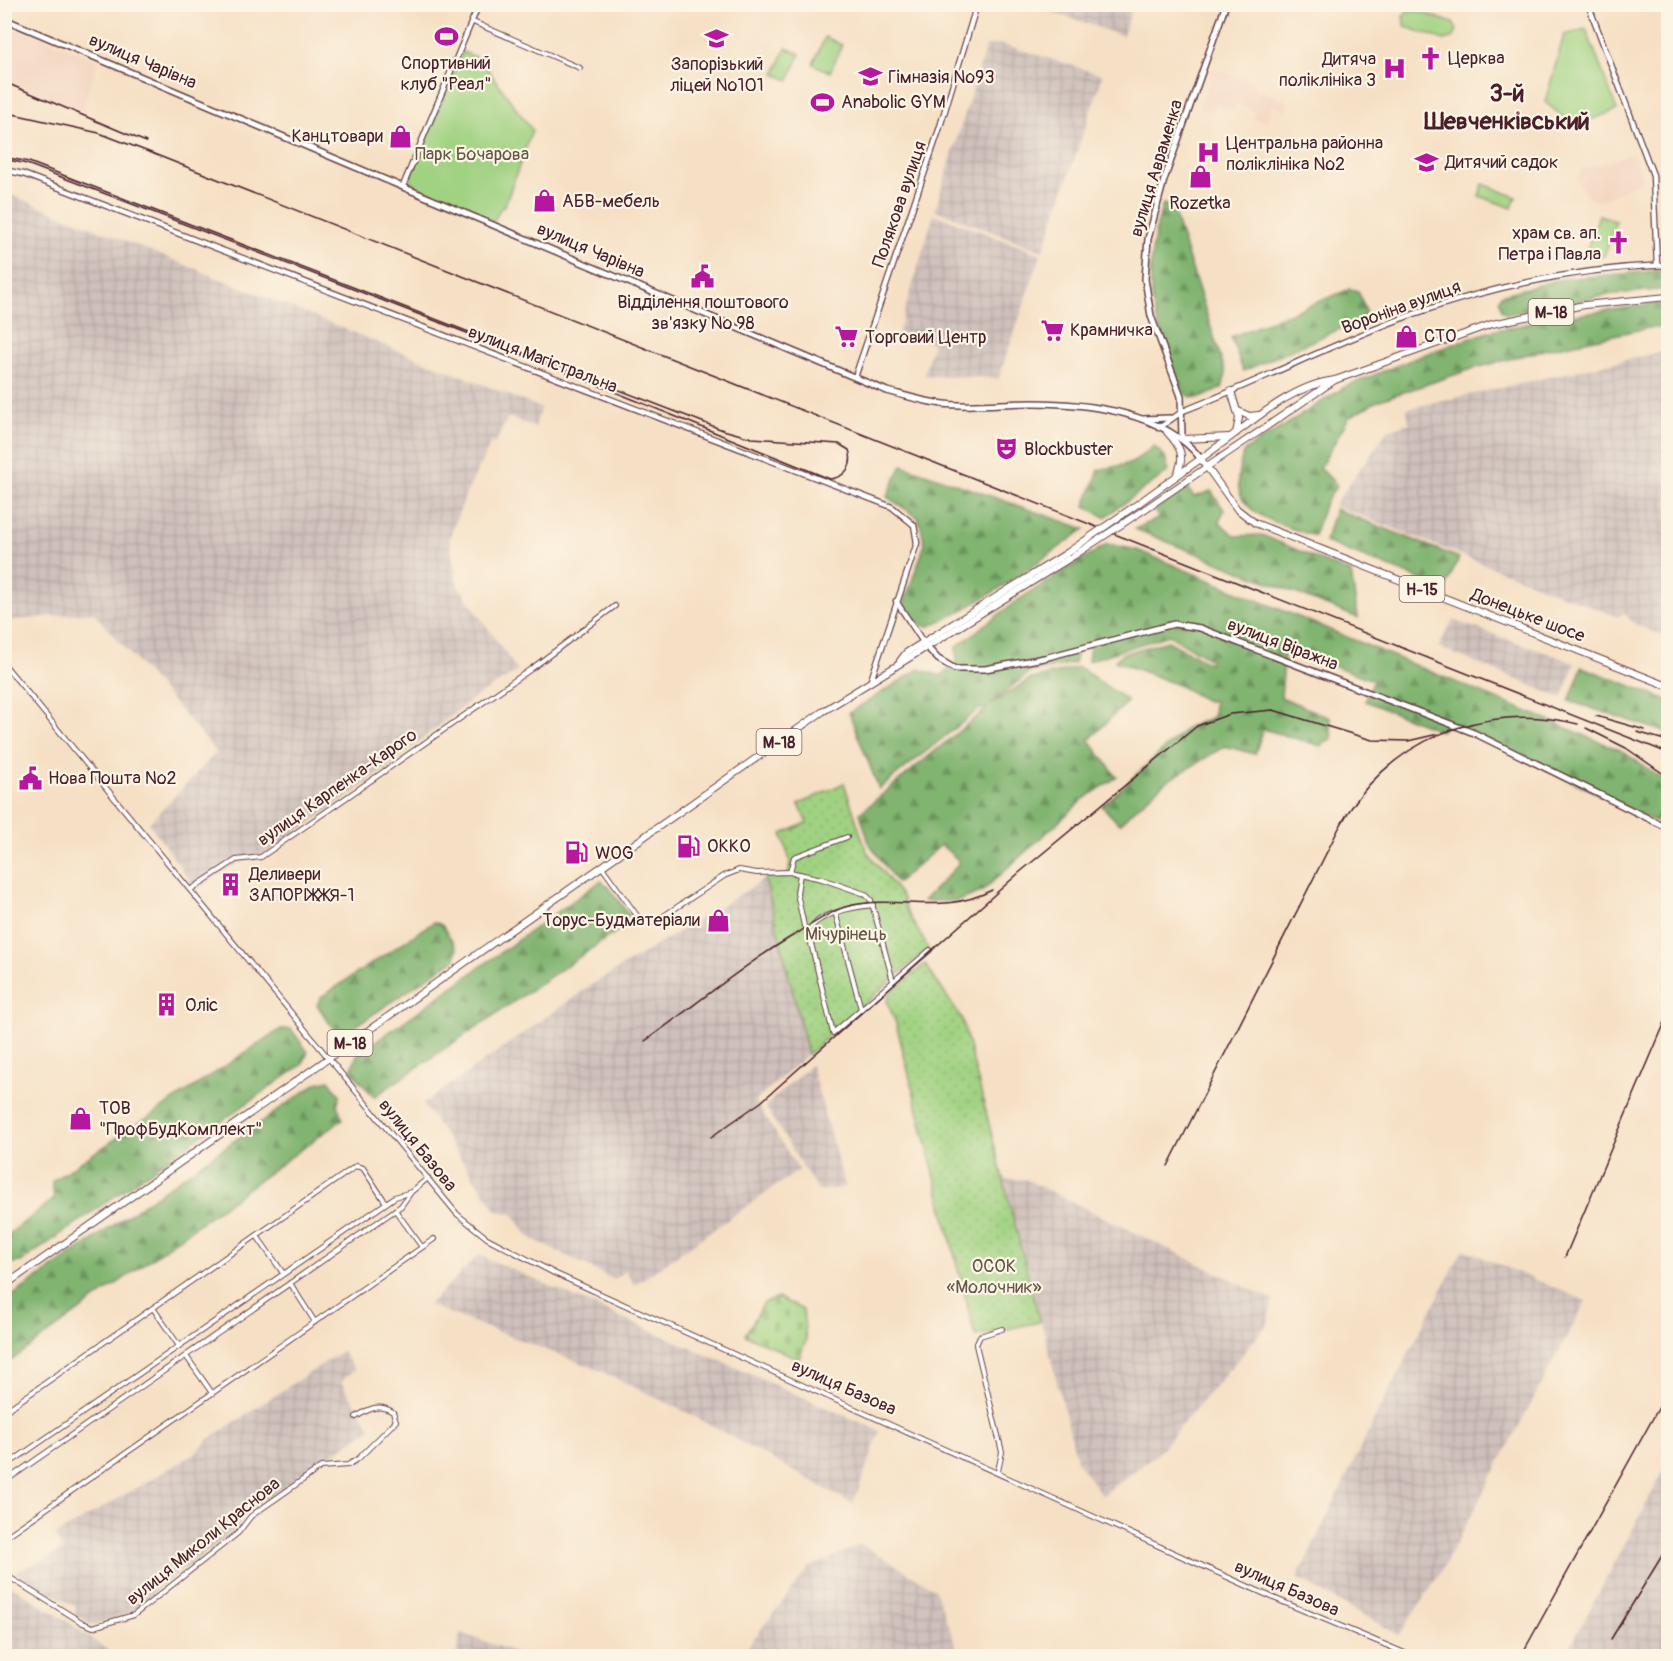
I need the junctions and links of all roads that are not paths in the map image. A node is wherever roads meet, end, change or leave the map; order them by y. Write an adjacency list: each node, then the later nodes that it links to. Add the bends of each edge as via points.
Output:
1 (479, 4): 6 (street)
2 (977, 4): 13 (street, Полякова вулиця, via 939,130)
3 (1226, 4): 17 (main road, вулиця Авраменка, via 1164,180 1148,239 1145,279 1151,316)
4 (1588, 4): 10 (street, via 1653,175)
5 (4, 19): 9 (main road, вулиця Чарівна)
6 (473, 22): 7 (street); 9 (street)
7 (580, 68)
8 (4, 170): 28 (street, вулиця Магістральна, via 292,275 892,507 914,525 917,536)
9 (402, 186): 13 (main road, вулиця Чарівна)
10 (1657, 265): 11 (street, Вороніна вулиця); 15 (street, Вороніна вулиця, via 1575,273 1465,298 1340,343)
11 (1668, 265)
12 (1668, 297): 14 (main road, М-18, via 1584,305 1492,324)
13 (855, 377): 19 (main road, вулиця Чарівна, via 914,399 958,405 1086,406)
14 (1335, 380): 18 (main road, М-18, via 1318,382); 26 (main road, М-18)
15 (1231, 391): 16 (main road); 17 (street, Вороніна вулиця)
16 (1235, 408): 18 (main road, via 1249,416); 23 (main road, via 1239,424)
17 (1183, 411): 20 (street, Вороніна вулиця); 24 (main road, вулиця Авраменка)
18 (1267, 412): 23 (main road, М-18)
19 (1135, 418): 20 (main road); 21 (main road, вулиця Чарівна)
20 (1170, 418): 21 (street, Вороніна вулиця)
21 (1159, 428): 22 (main road, вулиця Чарівна)
22 (1167, 432): 24 (main road, вулиця Чарівна); 27 (main road, via 1181,448 1183,459)
23 (1234, 435): 24 (main road); 25 (main road, М-18)
24 (1182, 439): 25 (main road)
25 (1201, 459): 26 (main road, Донецьке шосе / Н-15); 27 (main road, М-18)
26 (1206, 466): 31 (main road, М-18, bridge); 35 (main road, Донецьке шосе / Н-15, via 1237,509 1255,523)
27 (1176, 477): 30 (main road, М-18, bridge, via 1067,553)
28 (896, 601): 30 (street, вулиця Віражна); 34 (street, вулиця Магістральна)
29 (615, 606): 41 (street, вулиця Карпенка-Карого, via 261,857 236,860)
30 (922, 642): 31 (main road, вулиця Віражна); 32 (main road, М-18)
31 (928, 649): 32 (main road, М-18, via 910,660); 36 (main road, вулиця Віражна, via 955,669 985,669 1174,624 1200,628 1474,734)
32 (900, 661): 34 (main road, М-18)
33 (4, 664): 41 (street)
34 (871, 680): 38 (main road, М-18)
35 (1668, 686)
36 (1668, 828)
37 (847, 837): 39 (street, via 794,857)
38 (601, 867): 39 (street, via 638,917 653,923 732,872); 48 (main road, М-18)
39 (790, 872): 40 (street)
40 (800, 874): 42 (street, via 846,885 865,894); 44 (street, via 797,893)
41 (190, 890): 48 (street)
42 (873, 905): 46 (street); 47 (street, via 844,909 808,932 833,1033)
43 (836, 915): 47 (street)
44 (804, 926)
45 (930, 950): 46 (street)
46 (893, 981): 47 (street)
47 (861, 1009)
48 (330, 1057): 49 (street, вулиця Базова); 58 (main road, М-18)
49 (428, 1178): 50 (street); 70 (street, вулиця Базова, via 471,1227 554,1273)
50 (411, 1192): 51 (street); 52 (street)
51 (386, 1203): 53 (street, via 365,1170 358,1166); 57 (street)
52 (395, 1210): 55 (street); 59 (street)
53 (257, 1236): 57 (street); 61 (street)
54 (434, 1239): 55 (street)
55 (422, 1247): 62 (street)
56 (4, 1271): 58 (street)
57 (283, 1273): 64 (street)
58 (12, 1281): 60 (main road, М-18)
59 (290, 1283): 62 (street); 65 (street)
60 (4, 1286)
61 (153, 1308): 64 (street); 67 (street)
62 (315, 1322): 66 (street)
63 (1002, 1329): 70 (street, via 980,1336 976,1345 1002,1452)
64 (179, 1346): 69 (street)
65 (186, 1356): 66 (street); 71 (street)
66 (212, 1393): 72 (street)
67 (4, 1412)
68 (356, 1418): 73 (street, вулиця Миколи Краснова, via 373,1407 381,1407 393,1412 396,1421 348,1465 321,1467 260,1508 238,1533 134,1615 93,1627)
69 (4, 1467)
70 (998, 1471): 74 (street, вулиця Базова, via 1276,1599)
71 (4, 1482)
72 (4, 1538)
73 (4, 1574)
74 (1412, 1656)

